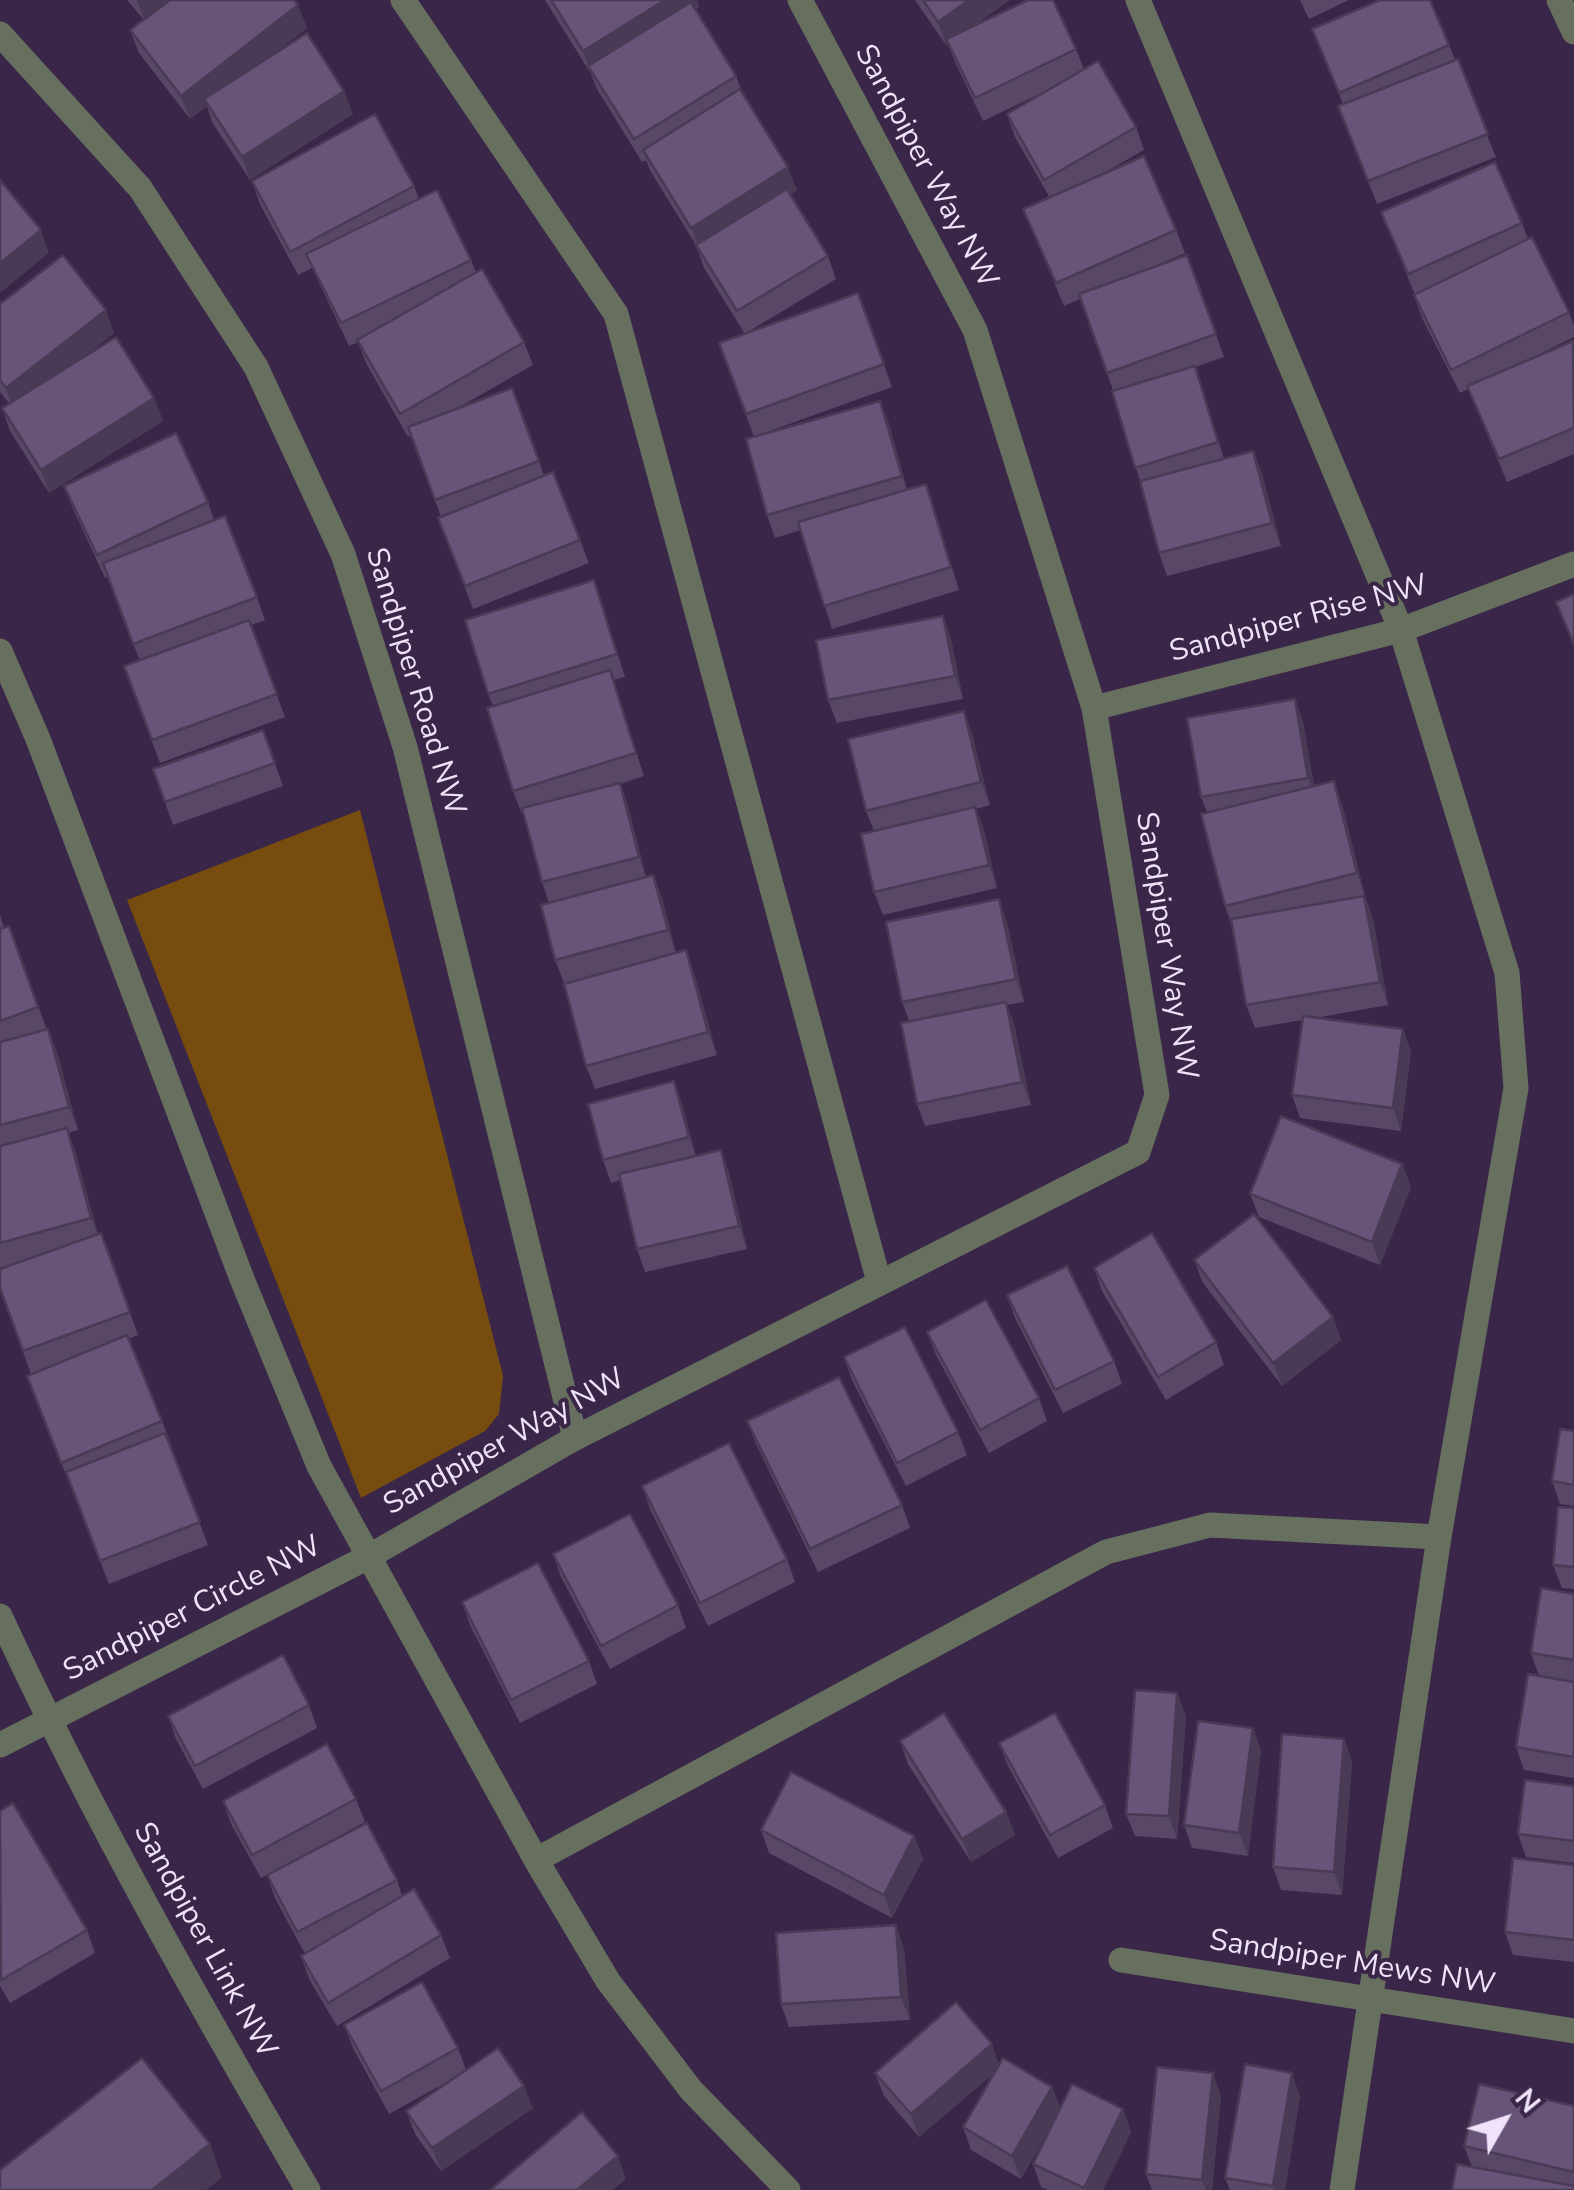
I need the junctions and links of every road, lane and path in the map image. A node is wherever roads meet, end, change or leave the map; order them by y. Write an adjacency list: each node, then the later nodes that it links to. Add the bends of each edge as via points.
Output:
1 (403, 0): 11 (street, via 616,314)
2 (800, 0): 10 (street, Sandpiper Way NW, via 975,330)
3 (1138, 0): 8 (street)
4 (1559, 0): 5 (street)
5 (1574, 32)
6 (0, 34): 12 (street, Sandpiper Road NW, via 140,188 256,367 343,554 405,746)
7 (1574, 564): 8 (street, Sandpiper Rise NW)
8 (1401, 630): 10 (street, Sandpiper Rise NW); 13 (street, via 1507,973 1516,1088)
9 (0, 651): 14 (street, via 242,1279 319,1466)
10 (1094, 708): 11 (street, Sandpiper Way NW, via 1157,1096 1138,1152)
11 (879, 1282): 12 (street, Sandpiper Way NW)
12 (574, 1438): 14 (street, Sandpiper Way NW)
13 (1439, 1537): 18 (street, via 1210,1525 1106,1552); 20 (street)
14 (368, 1558): 16 (street, Sandpiper Circle NW); 18 (street)
15 (0, 1616): 16 (street, Sandpiper Circle NW)
16 (48, 1720): 17 (street, Sandpiper Circle NW); 22 (street, Sandpiper Link NW, via 198,2003)
17 (0, 1745)
18 (536, 1860): 23 (street, via 608,1982 691,2090)
19 (1121, 1960): 20 (street, Sandpiper Mews NW)
20 (1371, 2000): 21 (street, Sandpiper Mews NW); 24 (street)
21 (1574, 2031)
22 (308, 2190)
23 (788, 2190)
24 (1342, 2190)

